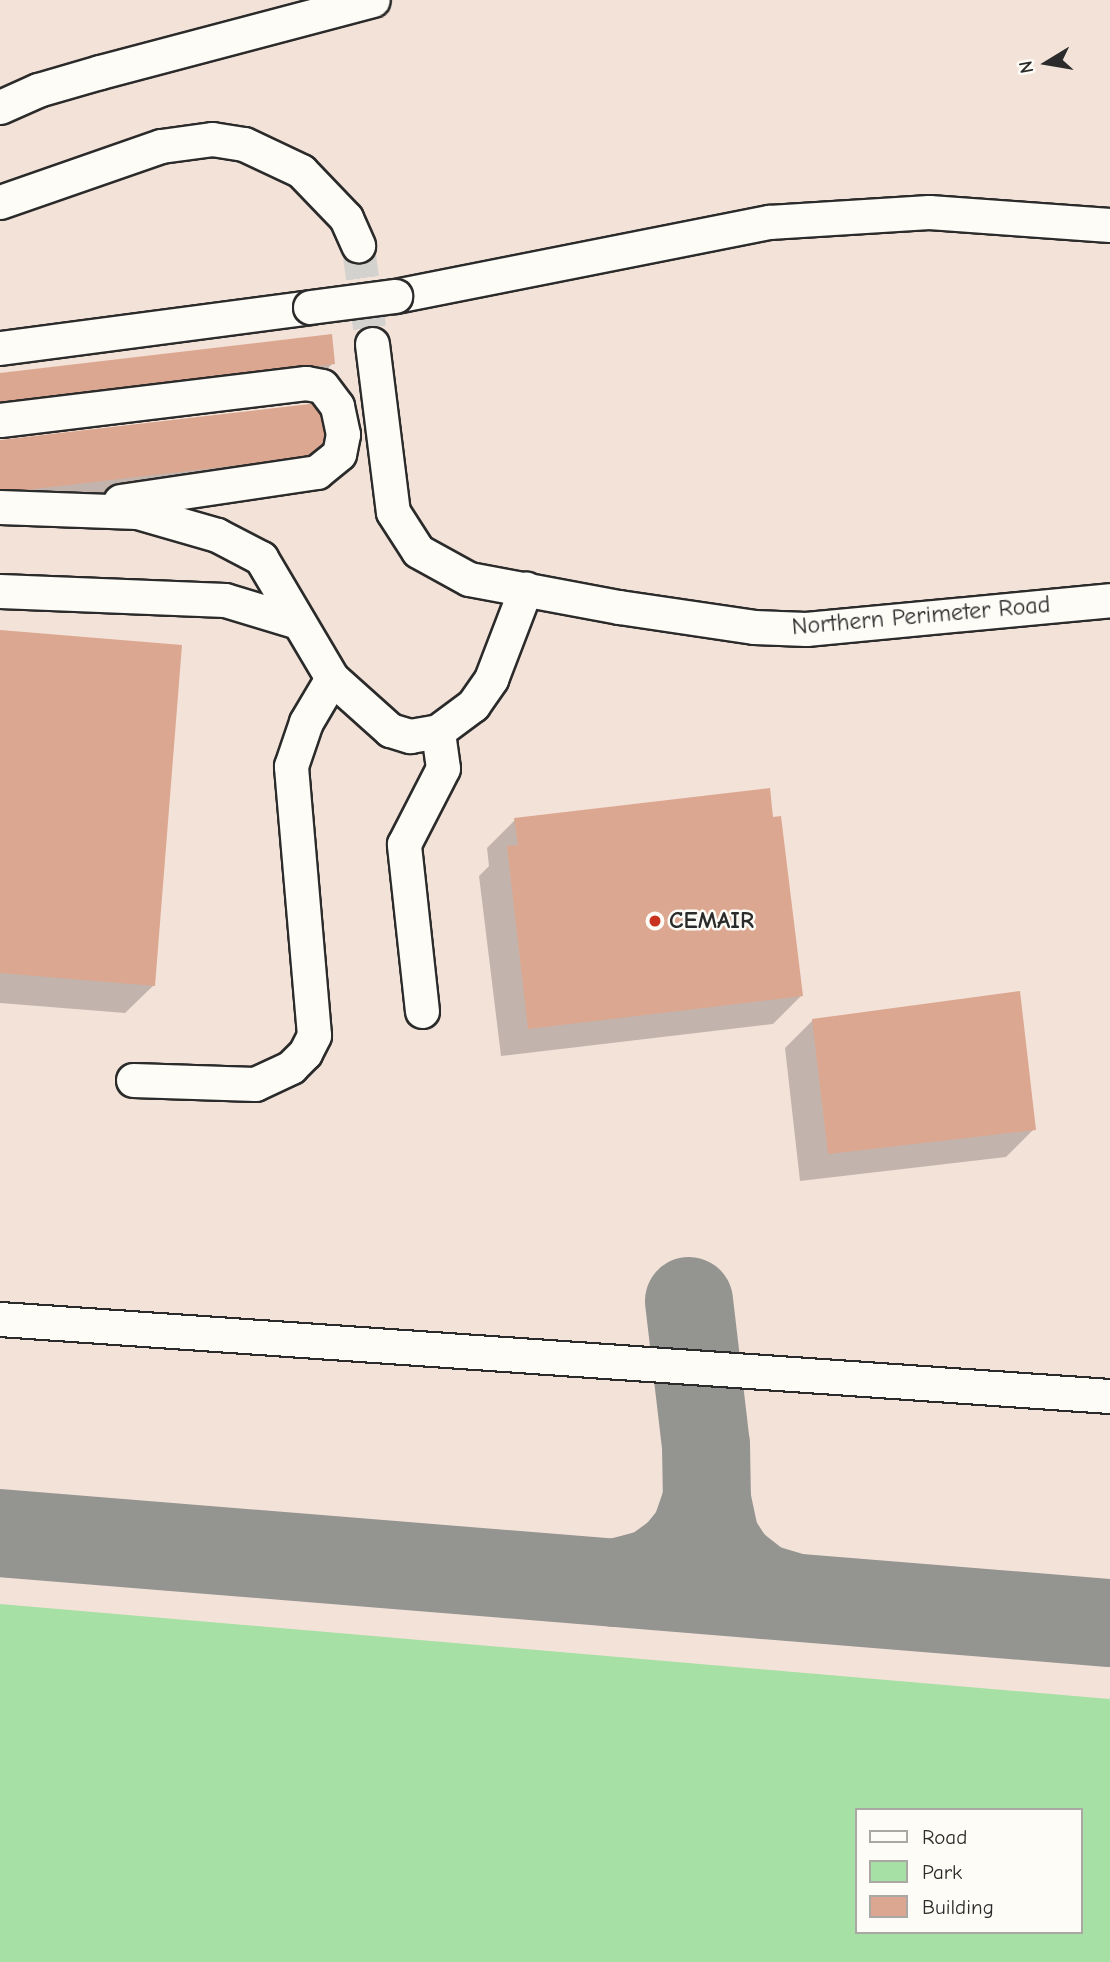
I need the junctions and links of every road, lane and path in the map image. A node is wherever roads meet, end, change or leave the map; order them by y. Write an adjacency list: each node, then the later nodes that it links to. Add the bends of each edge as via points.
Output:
1 (373, 0): 2 (lane, via 100,72)
2 (0, 107)
3 (0, 202): 5 (lane, via 160,146 212,139 244,144 300,171 346,218)
4 (1110, 225): 7 (lane, bridge, via 929,212 769,222 395,296)
5 (358, 245)
6 (372, 344): 11 (lane, Northern Perimeter Road, via 387,478 393,512 404,536 437,564 469,579)
7 (0, 348)
8 (0, 420): 10 (lane, via 306,383 323,386 337,406 343,434 340,454 317,472 141,496)
9 (0, 507): 10 (lane)
10 (93, 508): 14 (lane, via 171,519 217,535 261,558)
11 (526, 587): 13 (lane, Northern Perimeter Road, via 619,607 754,627 806,629); 16 (lane, via 491,679 473,705)
12 (0, 591): 14 (lane, via 225,600)
13 (1110, 600)
14 (298, 622): 15 (lane)
15 (332, 678): 16 (lane, via 390,730 410,737); 18 (lane, via 306,722 291,766 314,1035 291,1067 255,1084)
16 (438, 731): 17 (lane, via 443,768 404,844)
17 (422, 1011)
18 (133, 1080)
19 (0, 1319): 20 (lane)
20 (1110, 1396)

